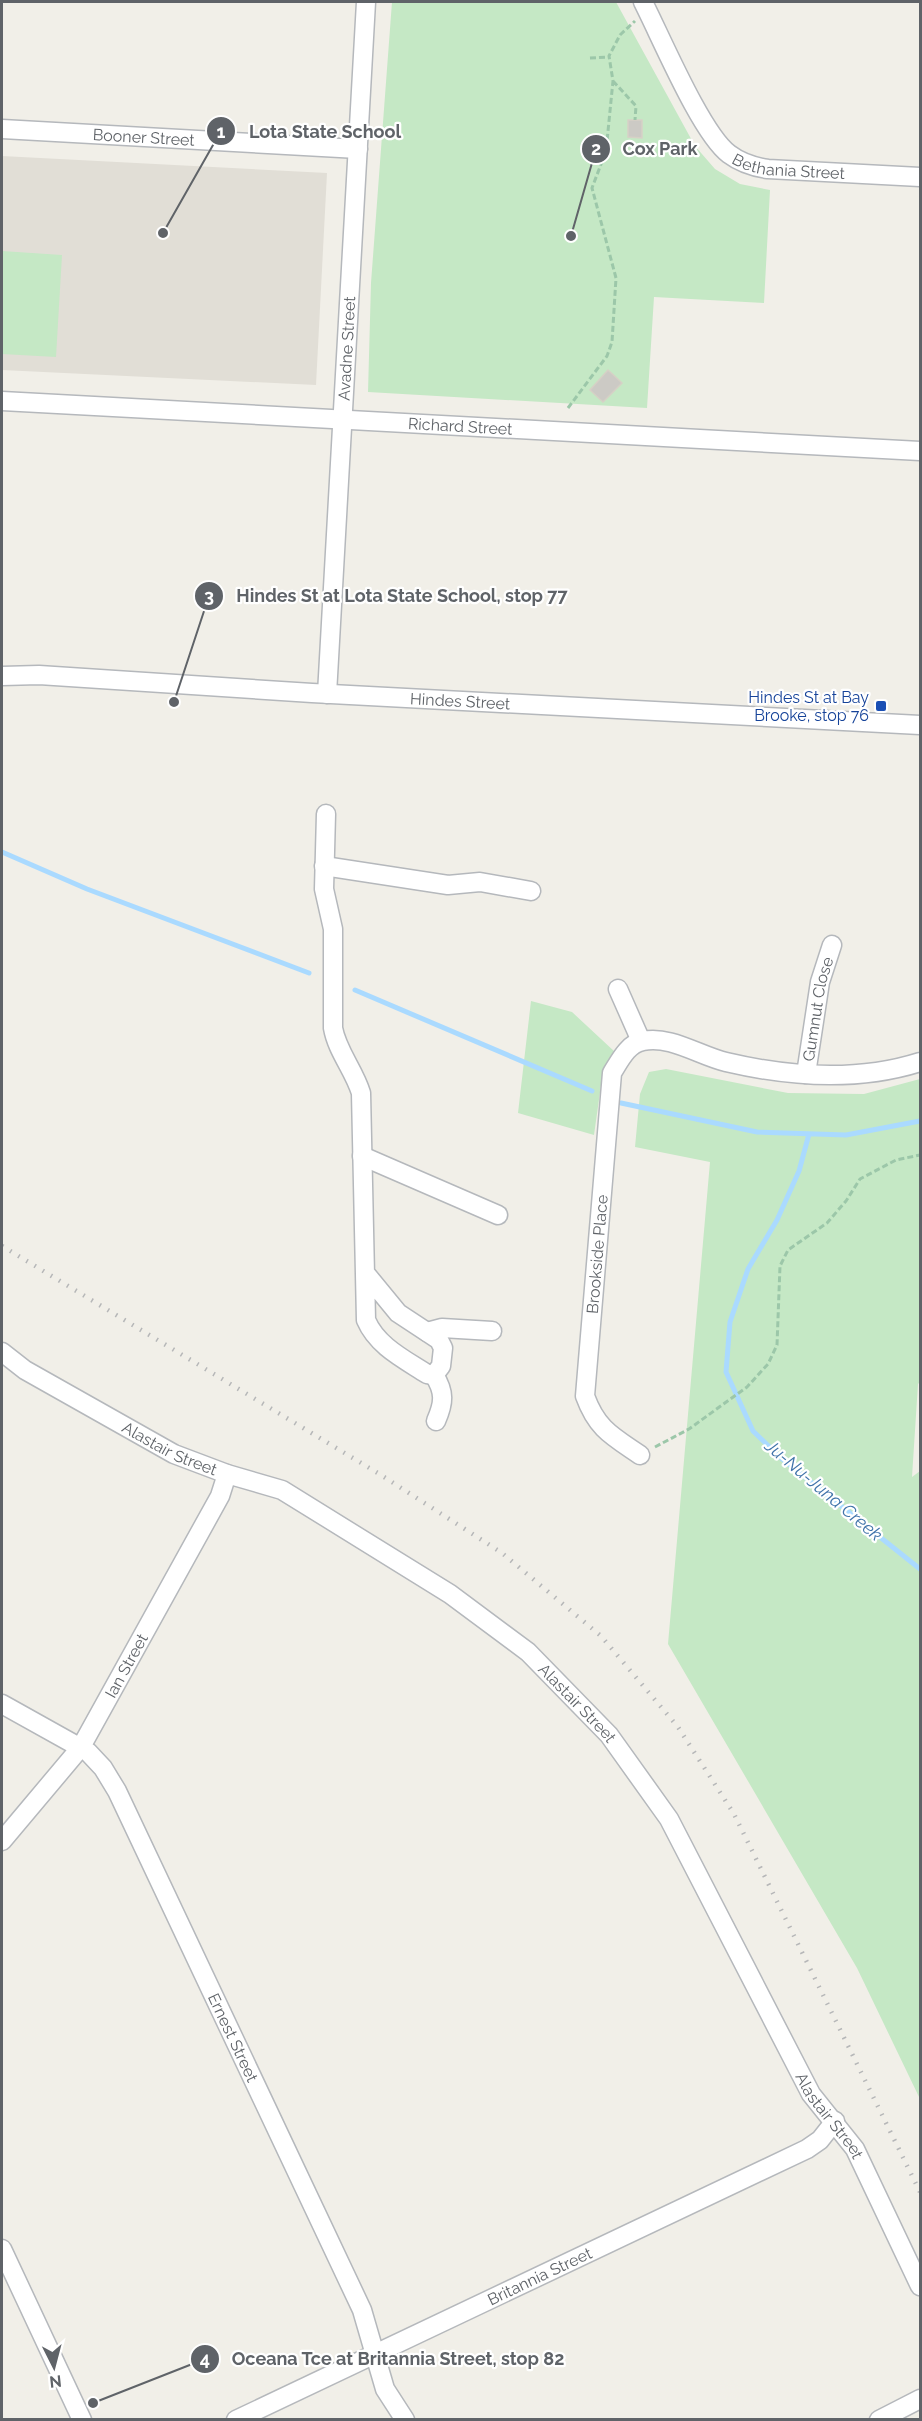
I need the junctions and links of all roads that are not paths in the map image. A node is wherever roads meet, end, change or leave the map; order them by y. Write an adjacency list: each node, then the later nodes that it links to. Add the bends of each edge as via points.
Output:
1 (366, 2): 4 (street, Avadne Street)
2 (643, 2): 5 (street, Bethania Street, via 708,130 728,154 751,166 768,169)
3 (2, 129): 4 (street, Booner Street)
4 (358, 149): 7 (street, Avadne Street)
5 (921, 177)
6 (2, 400): 7 (street, Richard Street)
7 (343, 419): 8 (street, Richard Street); 10 (street, Avadne Street)
8 (921, 451)
9 (2, 676): 10 (street, Hindes Street, via 39,675)
10 (327, 694): 11 (street, Hindes Street)
11 (921, 725)
12 (326, 814): 13 (street)
13 (324, 866): 14 (street, via 448,885 480,882); 20 (street, via 324,889 333,929 333,1028 361,1092)
14 (531, 891)
15 (832, 945): 19 (street, Gumnut Close, via 820,982)
16 (618, 989): 17 (street)
17 (641, 1041): 19 (street, via 661,1041 726,1062); 28 (street, Brookside Place, via 626,1052 612,1073 585,1396 602,1429)
18 (921, 1062): 19 (street, via 896,1070 835,1077)
19 (806, 1074)
20 (362, 1156): 21 (street); 22 (street)
21 (498, 1215)
22 (366, 1274): 24 (street, via 398,1313); 26 (street, via 366,1320 371,1331 392,1350 427,1374)
23 (492, 1331): 24 (street, via 442,1328)
24 (427, 1332): 26 (street, via 440,1340 443,1348 441,1366)
25 (2, 1352): 29 (street, Alastair Street, via 25,1370 174,1454)
26 (435, 1375): 27 (street, via 443,1389)
27 (436, 1421)
28 (640, 1455)
29 (227, 1474): 31 (street, Ian Street, via 220,1496); 33 (street, Alastair Street, via 282,1490 450,1594 528,1652 609,1736 669,1819 811,2094)
30 (2, 1704): 31 (street, Ernest Street)
31 (81, 1747): 32 (street, Ian Street); 36 (street, Ernest Street, via 104,1768 126,1811 362,2310)
32 (2, 1841)
33 (835, 2121): 35 (street, Alastair Street, via 855,2149); 36 (street, Britannia Street, via 807,2149)
34 (2, 2249): 38 (street)
35 (921, 2286)
36 (375, 2354): 39 (street, Britannia Street); 40 (street, Ernest Street, via 385,2389)
37 (921, 2399): 41 (street)
38 (82, 2420)
39 (236, 2420)
40 (405, 2420)
41 (879, 2420)

